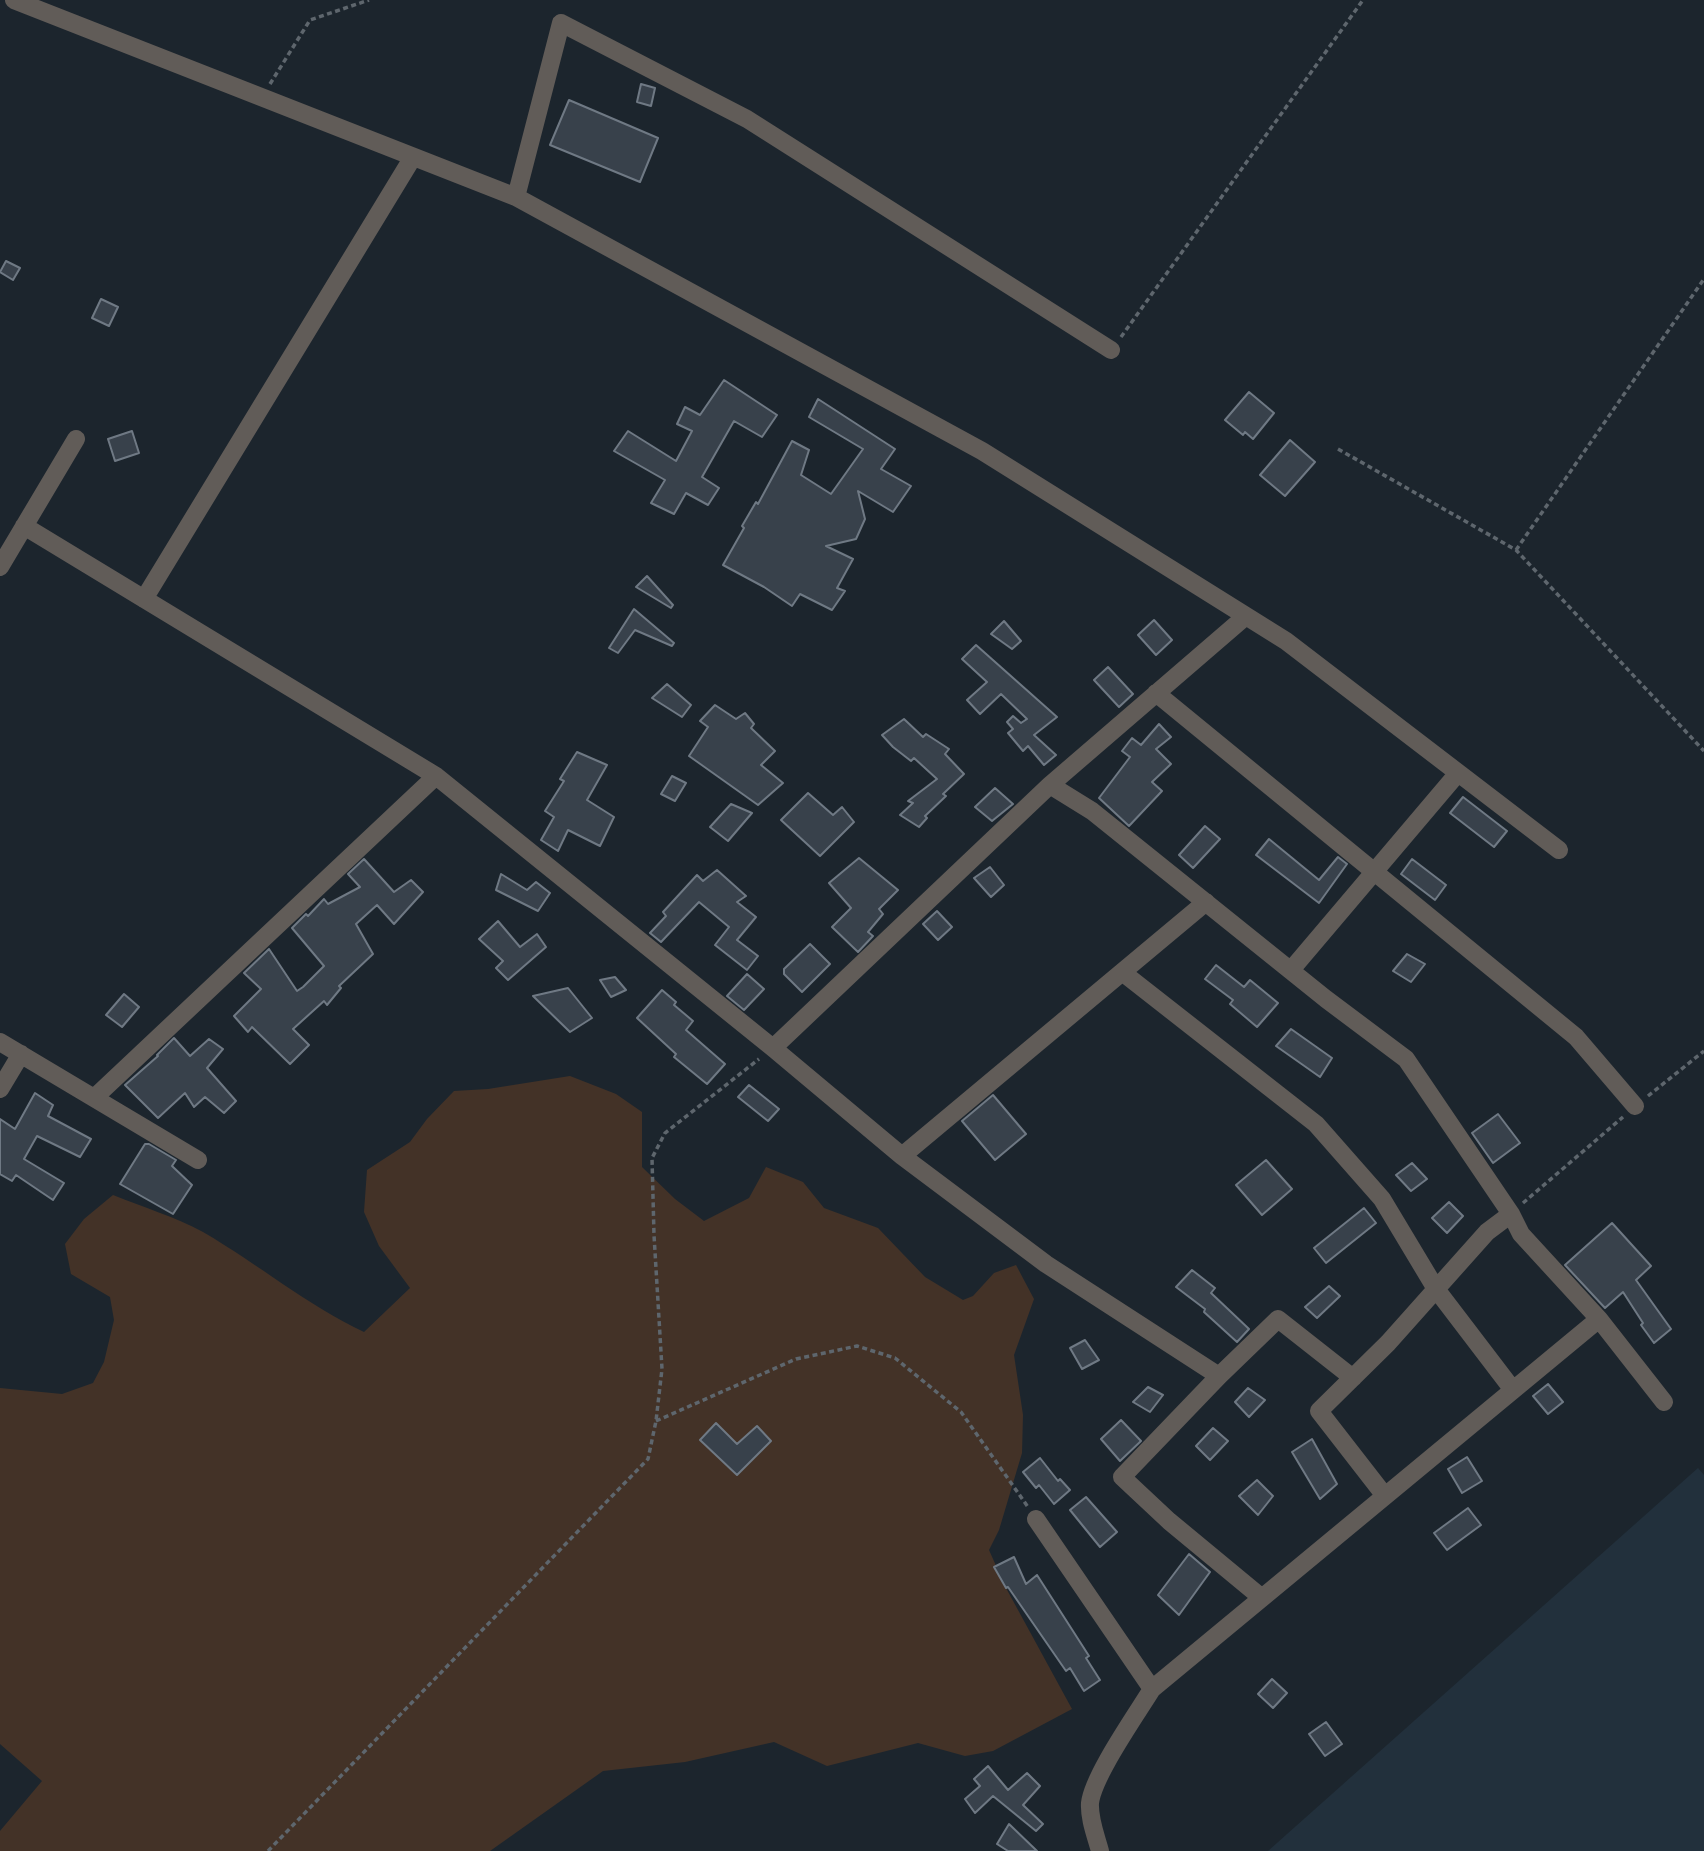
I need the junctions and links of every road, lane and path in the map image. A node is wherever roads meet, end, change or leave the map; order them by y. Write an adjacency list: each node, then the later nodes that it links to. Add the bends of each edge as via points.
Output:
1 (14, 0): 4 (street)
2 (369, 0): 4 (path, via 310,20)
3 (1363, 0): 8 (path)
4 (261, 97): 5 (street)
5 (413, 157): 6 (street); 14 (street)
6 (516, 197): 8 (street, via 561,23 747,120); 15 (street, via 982,451)
7 (1704, 279): 12 (path)
8 (1111, 351)
9 (76, 439): 11 (street)
10 (1338, 449): 12 (path)
11 (24, 526): 13 (street); 14 (street)
12 (1516, 550): 17 (path)
13 (0, 567)
14 (144, 599): 19 (street)
15 (1246, 616): 16 (street); 18 (street, via 1286,641)
16 (1156, 693): 20 (street); 22 (street)
17 (1704, 751)
18 (1458, 772): 21 (street); 22 (street)
19 (436, 776): 27 (street); 31 (street)
20 (1050, 785): 23 (street, via 1091,811); 27 (street)
21 (1559, 850)
22 (1374, 872): 24 (street); 32 (street, via 1576,1037)
23 (1206, 902): 24 (street); 25 (street)
24 (1291, 970): 35 (street, via 1406,1059)
25 (1122, 972): 33 (street); 36 (street, via 1316,1125 1382,1199)
26 (0, 1042): 29 (street)
27 (773, 1048): 33 (street); 42 (path, via 665,1133 652,1158 662,1369)
28 (1704, 1051): 32 (path)
29 (21, 1054): 30 (street); 31 (street)
30 (0, 1090)
31 (94, 1098): 34 (street)
32 (1635, 1106): 35 (path)
33 (902, 1156): 38 (street, via 1046,1264)
34 (198, 1160)
35 (1511, 1213): 36 (street, via 1487,1232); 37 (street, via 1521,1234)
36 (1436, 1289): 39 (street); 40 (street)
37 (1599, 1319): 40 (street); 41 (street)
38 (1219, 1376): 39 (street, via 1278,1319); 45 (street, via 1122,1477)
39 (1353, 1378): 43 (street, via 1319,1411)
40 (1513, 1390): 43 (street)
41 (1664, 1402)
42 (656, 1421): 44 (path, via 796,1359 857,1346 895,1358 961,1412); 47 (path, via 648,1459)
43 (1385, 1496): 45 (street)
44 (1036, 1519): 46 (street)
45 (1262, 1598): 46 (street)
46 (1152, 1689): 48 (street, via 1093,1794 1091,1819)
47 (268, 1851)
48 (1100, 1851)

